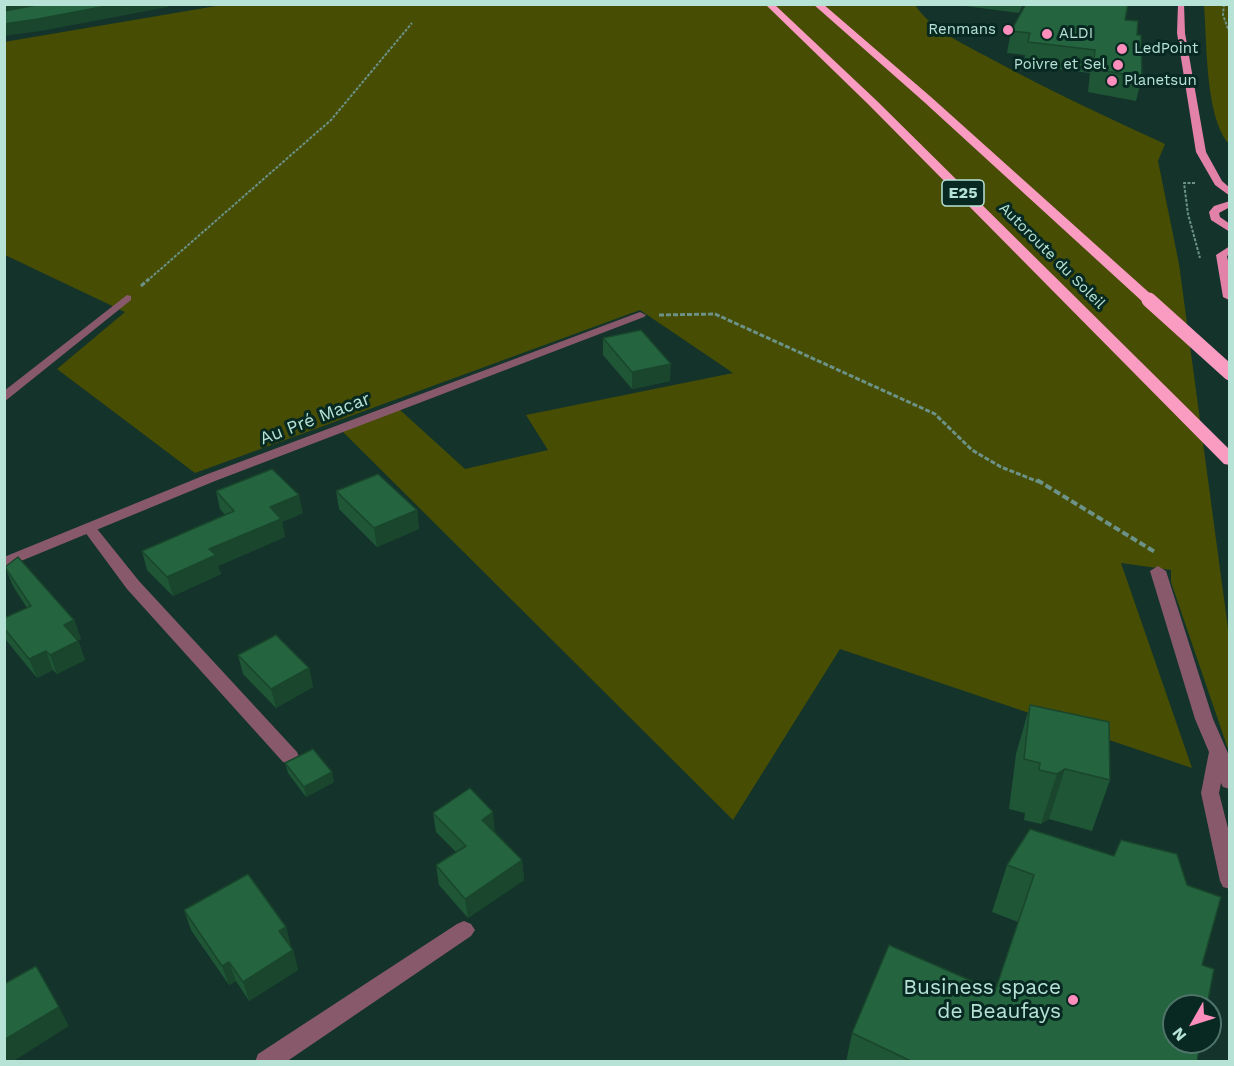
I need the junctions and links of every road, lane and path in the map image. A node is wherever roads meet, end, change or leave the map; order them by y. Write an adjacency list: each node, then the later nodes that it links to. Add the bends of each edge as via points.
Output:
1 (769, 4): 16 (highway, Autoroute du Soleil / E25)
2 (817, 4): 14 (highway, Autoroute du Soleil / E25, bridge)
3 (1181, 4): 7 (main road, via 1181,33 1201,152 1218,183)
4 (1224, 4): 6 (path, via 1223,15)
5 (412, 23): 12 (path, via 331,120)
6 (1230, 34)
7 (1230, 193)
8 (1230, 204): 9 (main road, via 1214,212 1221,225)
9 (1230, 229)
10 (1230, 249): 11 (main road, via 1221,255)
11 (1229, 297)
12 (127, 298): 15 (street)
13 (640, 315): 17 (street, Au Pré Macar); 19 (path, via 714,314 935,414 972,450 1001,467 1033,478 1156,552)
14 (1230, 373)
15 (4, 398)
16 (1230, 460)
17 (88, 528): 18 (street, Au Pré Macar); 21 (street, via 133,585)
18 (4, 563)
19 (1158, 571): 20 (street, via 1204,719)
20 (1218, 751): 22 (street); 23 (street, via 1210,793)
21 (290, 757)
22 (1230, 782)
23 (1230, 881)
24 (464, 930): 25 (street)
25 (266, 1062)

